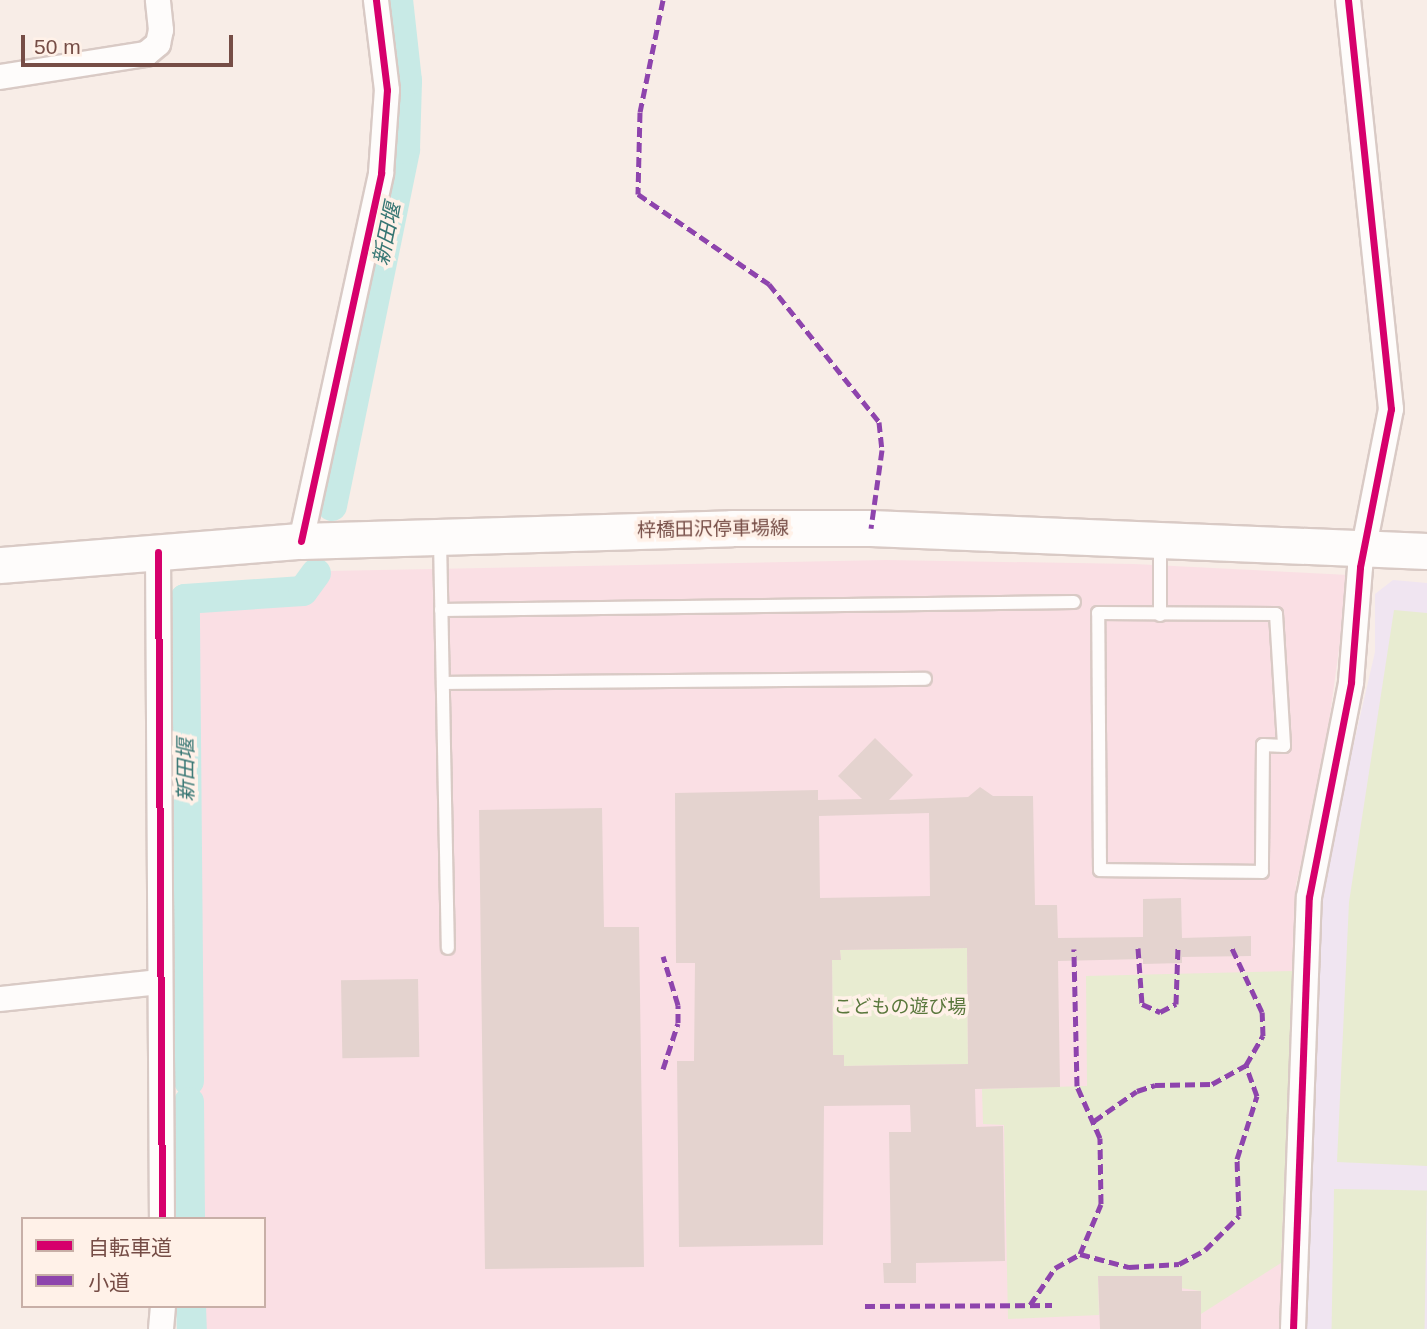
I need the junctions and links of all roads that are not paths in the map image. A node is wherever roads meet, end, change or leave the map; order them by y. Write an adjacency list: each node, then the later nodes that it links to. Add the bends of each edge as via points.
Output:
1 (158, 0): 4 (street, via 158,44 146,54)
2 (376, 0): 7 (street, via 387,90 381,173)
3 (1348, 0): 8 (street, via 1391,376 1391,409)
4 (0, 77)
5 (440, 536): 6 (main road, 梓橋田沢停車場線, via 871,528); 7 (main road, 梓橋田沢停車場線); 13 (lane)
6 (1160, 539): 8 (main road, 梓橋田沢停車場線); 14 (lane)
7 (301, 541): 10 (main road, 梓橋田沢停車場線)
8 (1363, 547): 9 (main road, 梓橋田沢停車場線); 23 (street, via 1351,682 1309,897)
9 (1427, 551)
10 (158, 552): 11 (main road, 梓橋田沢停車場線); 18 (street)
11 (0, 565)
12 (1074, 602): 13 (lane)
13 (442, 610): 16 (lane)
14 (1160, 615): 14 (lane, via 1276,614 1284,746 1263,745 1262,872 1100,870 1098,613)
15 (925, 679): 16 (lane)
16 (444, 683): 17 (lane)
17 (448, 948)
18 (159, 982): 19 (street); 20 (street)
19 (0, 999)
20 (162, 1217)
21 (163, 1308): 22 (street)
22 (161, 1329)
23 (1293, 1329)

